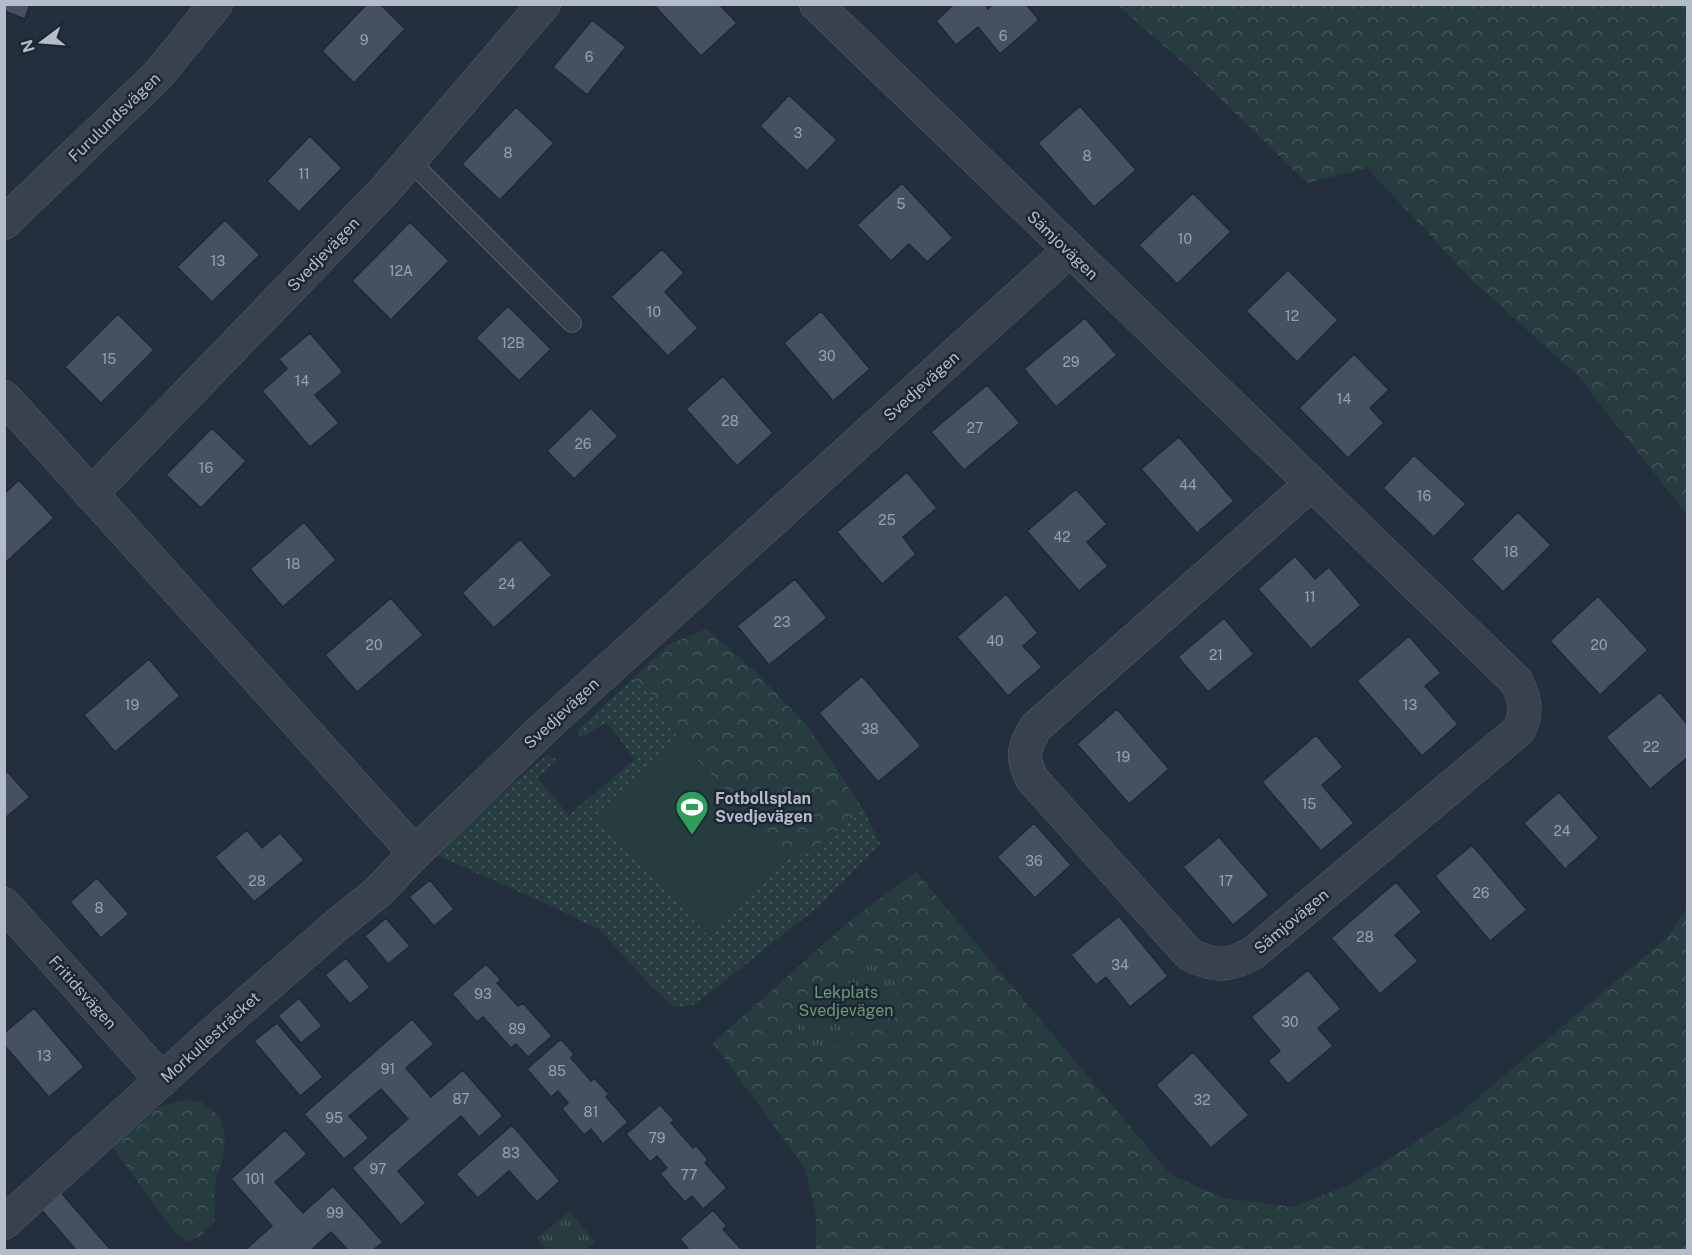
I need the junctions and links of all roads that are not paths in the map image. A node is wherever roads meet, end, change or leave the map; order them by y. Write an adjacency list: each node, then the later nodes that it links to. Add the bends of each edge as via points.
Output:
1 (216, 4): 5 (street, Furulundsvägen, via 158,75)
2 (543, 4): 4 (street, Svedjevägen)
3 (816, 4): 6 (street, Sämjovägen)
4 (410, 161): 7 (lane); 10 (street, Svedjevägen)
5 (4, 223)
6 (1069, 251): 9 (street, Sämjovägen); 11 (street, Svedjevägen, via 544,728)
7 (572, 323)
8 (4, 397): 10 (street)
9 (1311, 484): 9 (street, Sämjovägen, via 1036,727 1023,753 1032,780 1189,954 1204,962 1238,962 1253,953 1519,730 1524,720 1523,694 1516,681)
10 (91, 494): 11 (street)
11 (415, 853): 13 (street, Morkullesträcket, via 378,892)
12 (4, 904): 13 (street, Fritidsvägen)
13 (162, 1080): 14 (street, Morkullesträcket)
14 (4, 1223)

